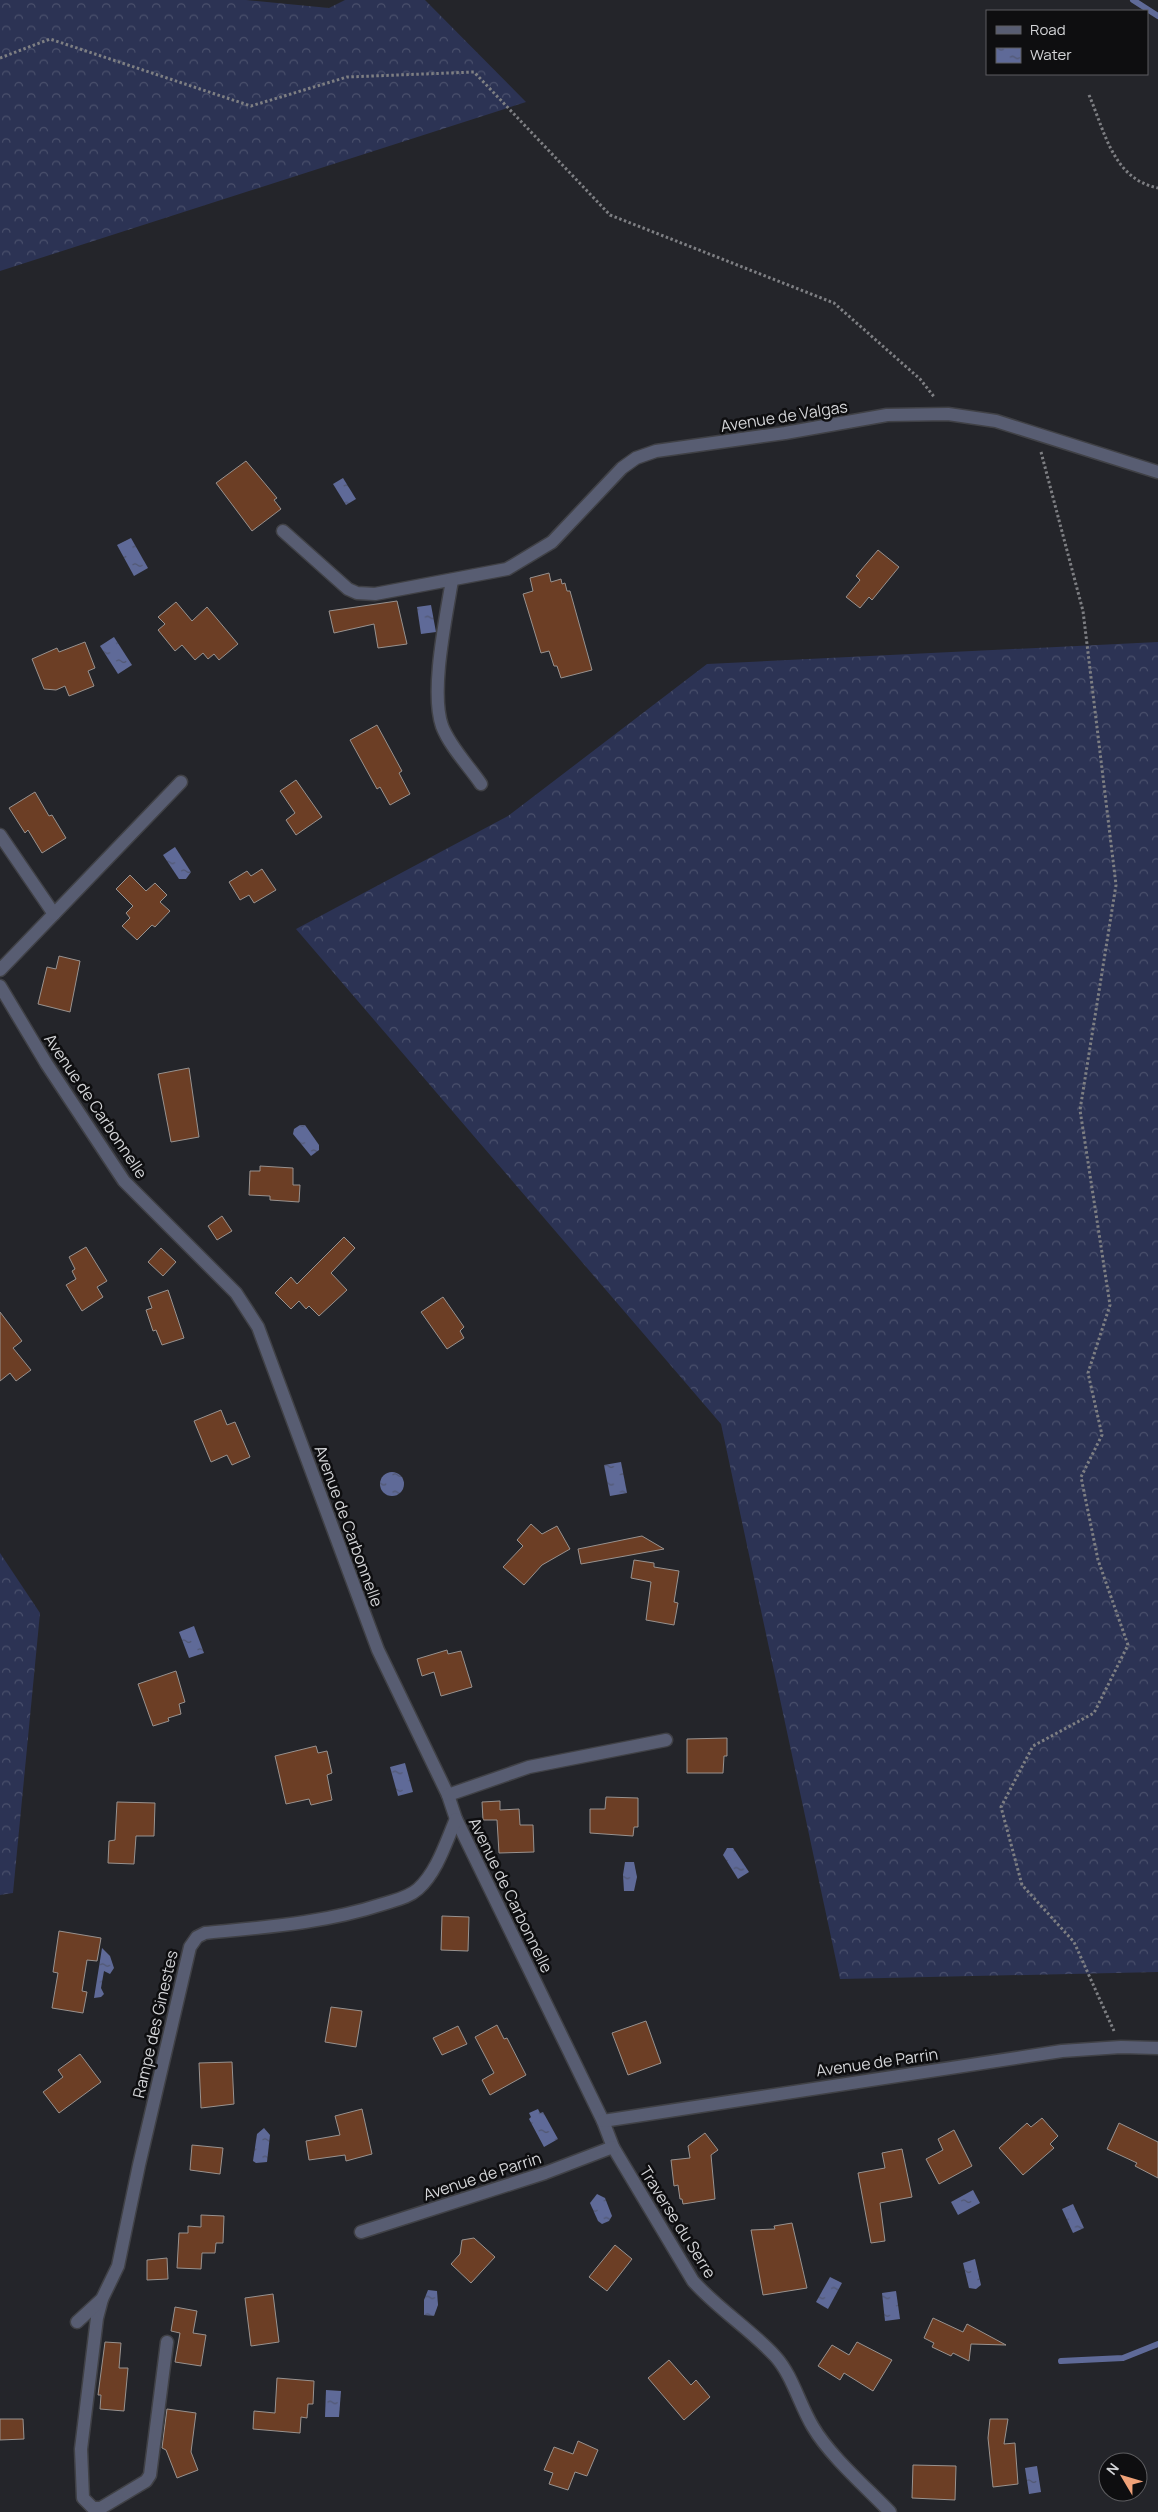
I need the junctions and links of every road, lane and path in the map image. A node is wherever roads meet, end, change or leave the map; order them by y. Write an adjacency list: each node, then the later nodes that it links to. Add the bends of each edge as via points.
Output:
1 (0, 58): 4 (path, via 50,39 251,106 347,77 474,72 610,215 834,303 920,379)
2 (1089, 95): 3 (path, via 1119,165 1136,181)
3 (1158, 188)
4 (948, 414): 5 (street, Avenue de Valgas, via 996,421); 8 (street, Avenue de Valgas, via 887,415 656,451 622,468 552,542 507,569)
5 (1036, 433): 6 (street, Avenue de Valgas); 18 (path, via 1083,611 1116,886 1080,1110 1110,1305 1088,1373 1102,1435 1081,1477 1098,1560 1128,1645 1094,1713 1033,1746 1001,1807 1022,1885 1074,1942)
6 (1158, 472)
7 (283, 531): 8 (street, Avenue de Valgas, via 348,589 357,593 376,594)
8 (452, 580): 10 (street, via 439,676 439,710 443,727)
9 (181, 782): 12 (street)
10 (481, 784)
11 (0, 835): 12 (street)
12 (54, 914): 13 (street)
13 (0, 970)
14 (0, 986): 16 (street, Avenue de Carbonnelle, via 46,1063 124,1181 249,1310 378,1650)
15 (666, 1740): 16 (street, via 530,1767)
16 (448, 1795): 17 (street, Avenue de Carbonnelle)
17 (456, 1819): 20 (street, Avenue de Carbonnelle); 23 (street, Rampe des Ginestes, via 426,1881 410,1896 363,1911 300,1924 205,1933 197,1937 190,1947 118,2266)
18 (1121, 2047): 19 (street, Avenue de Parrin); 20 (street, Avenue de Parrin, via 1062,2051)
19 (1158, 2048)
20 (603, 2121): 21 (street, Traverse du Serre)
21 (613, 2147): 22 (street, Avenue de Parrin, via 545,2173); 26 (street, Traverse du Serre, via 693,2281 775,2356 822,2439)
22 (361, 2232)
23 (102, 2299): 24 (street, Rampe des Ginestes); 25 (street, via 81,2449 83,2498 93,2508 101,2508 146,2481 150,2475)
24 (77, 2322)
25 (167, 2342)
26 (890, 2512)

